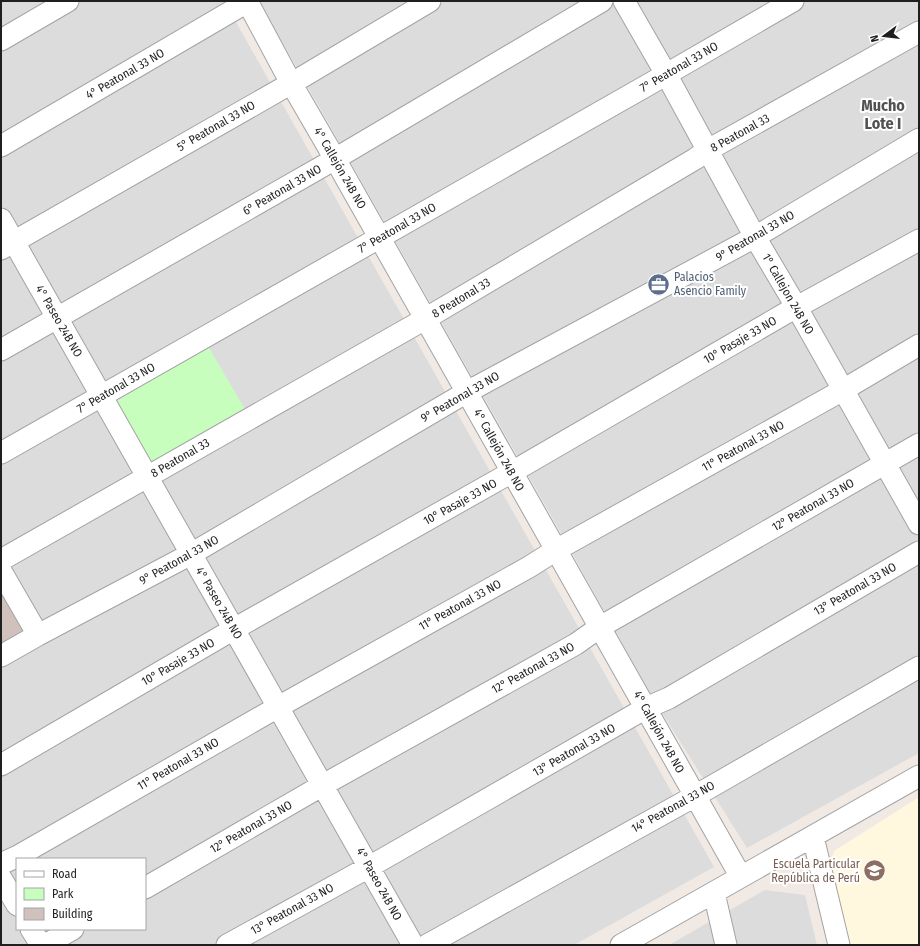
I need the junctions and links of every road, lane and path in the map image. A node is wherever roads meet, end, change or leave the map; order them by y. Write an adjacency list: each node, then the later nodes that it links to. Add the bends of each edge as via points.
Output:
1 (68, 1): 8 (street)
2 (248, 1): 10 (street, 4° Callejón 24B NO); 12 (street, 4° Peatonal 33 NO)
3 (430, 1): 10 (street, 5° Peatonal 33 NO)
4 (602, 1): 14 (street, 6° Peatonal 33 NO)
5 (624, 1): 9 (street, 1° Callejon 24B NO)
6 (793, 1): 9 (street, 7° Peatonal 33 NO)
7 (919, 32): 13 (street, 8 Peatonal 33)
8 (1, 40)
9 (666, 74): 13 (street, 1° Callejon 24B NO); 17 (street, 7° Peatonal 33 NO)
10 (291, 83): 14 (street, 4° Callejón 24B NO); 19 (street, 5° Peatonal 33 NO)
11 (919, 139): 16 (street, 9° Peatonal 33 NO)
12 (1, 146)
13 (708, 150): 16 (street, 1° Callejon 24B NO); 22 (street, 8 Peatonal 33)
14 (335, 159): 17 (street, 4° Callejón 24B NO); 21 (street, 6° Peatonal 33 NO)
15 (1, 219): 19 (street, 4° Paseo 24B NO)
16 (755, 237): 20 (street, 1° Callejon 24B NO); 26 (street, 9° Peatonal 33 NO)
17 (380, 238): 22 (street, 4° Callejón 24B NO); 27 (street, 7° Peatonal 33 NO)
18 (919, 240): 20 (street, 10° Pasaje 33 NO)
19 (8, 245): 21 (street, 4° Paseo 24B NO)
20 (797, 308): 25 (street, 1° Callejon 24B NO); 31 (street, 10° Pasaje 33 NO)
21 (57, 318): 24 (street, 6° Peatonal 33 NO); 27 (street, 4° Paseo 24B NO)
22 (425, 319): 26 (street, 4° Callejón 24B NO); 32 (street, 8 Peatonal 33)
23 (919, 345): 25 (street, 11° Peatonal 33 NO)
24 (1, 350)
25 (843, 390): 30 (street, 1° Callejon 24B NO); 34 (street, 11° Peatonal 33 NO)
26 (467, 392): 31 (street, 4° Callejón 24B NO); 36 (street, 9° Peatonal 33 NO)
27 (102, 396): 29 (street, 7° Peatonal 33 NO); 32 (street, 4° Paseo 24B NO)
28 (919, 444): 30 (street, 12° Peatonal 33 NO)
29 (1, 453)
30 (885, 463): 33 (street, 1° Callejon 24B NO); 39 (street, 12° Peatonal 33 NO)
31 (512, 472): 34 (street, 4° Callejón 24B NO); 40 (street, 10° Pasaje 33 NO)
32 (148, 477): 36 (street, 4° Paseo 24B NO); 37 (street, 8 Peatonal 33)
33 (919, 524)
34 (556, 550): 39 (street, 4° Callejón 24B NO); 44 (street, 11° Peatonal 33 NO)
35 (919, 552): 45 (street, 13° Peatonal 33 NO, via 669,698)
36 (191, 554): 40 (street, 4° Paseo 24B NO); 41 (street, 9° Peatonal 33 NO)
37 (1, 560)
38 (1, 570): 41 (street)
39 (600, 627): 45 (street, 4° Callejón 24B NO); 48 (street, 12° Peatonal 33 NO, via 576,644)
40 (234, 629): 44 (street, 4° Paseo 24B NO); 46 (street, 10° Pasaje 33 NO)
41 (38, 635): 42 (street, 9° Peatonal 33 NO)
42 (1, 656)
43 (919, 667): 49 (street, 14° Peatonal 33 NO)
44 (278, 707): 48 (street, 4° Paseo 24B NO); 51 (street, 11° Peatonal 33 NO)
45 (646, 708): 49 (street, 4° Callejón 24B NO); 52 (street, 13° Peatonal 33 NO)
46 (1, 765)
47 (919, 776): 50 (street)
48 (323, 785): 52 (street, 4° Paseo 24B NO); 55 (street, 12° Peatonal 33 NO)
49 (695, 796): 53 (street, 4° Callejón 24B NO); 65 (street, 14° Peatonal 33 NO)
50 (813, 837): 53 (street); 67 (street)
51 (1, 864)
52 (369, 867): 63 (street, 13° Peatonal 33 NO); 64 (street, 4° Paseo 24B NO)
53 (741, 877): 56 (street)
54 (1, 878): 57 (street)
55 (146, 887)
56 (714, 893): 60 (street); 66 (street)
57 (16, 903)
58 (32, 930): 61 (street)
59 (71, 930): 62 (street)
60 (632, 942)
61 (41, 945)
62 (45, 945)
63 (228, 945)
64 (413, 945)
65 (427, 945)
66 (726, 945)
67 (839, 945)

